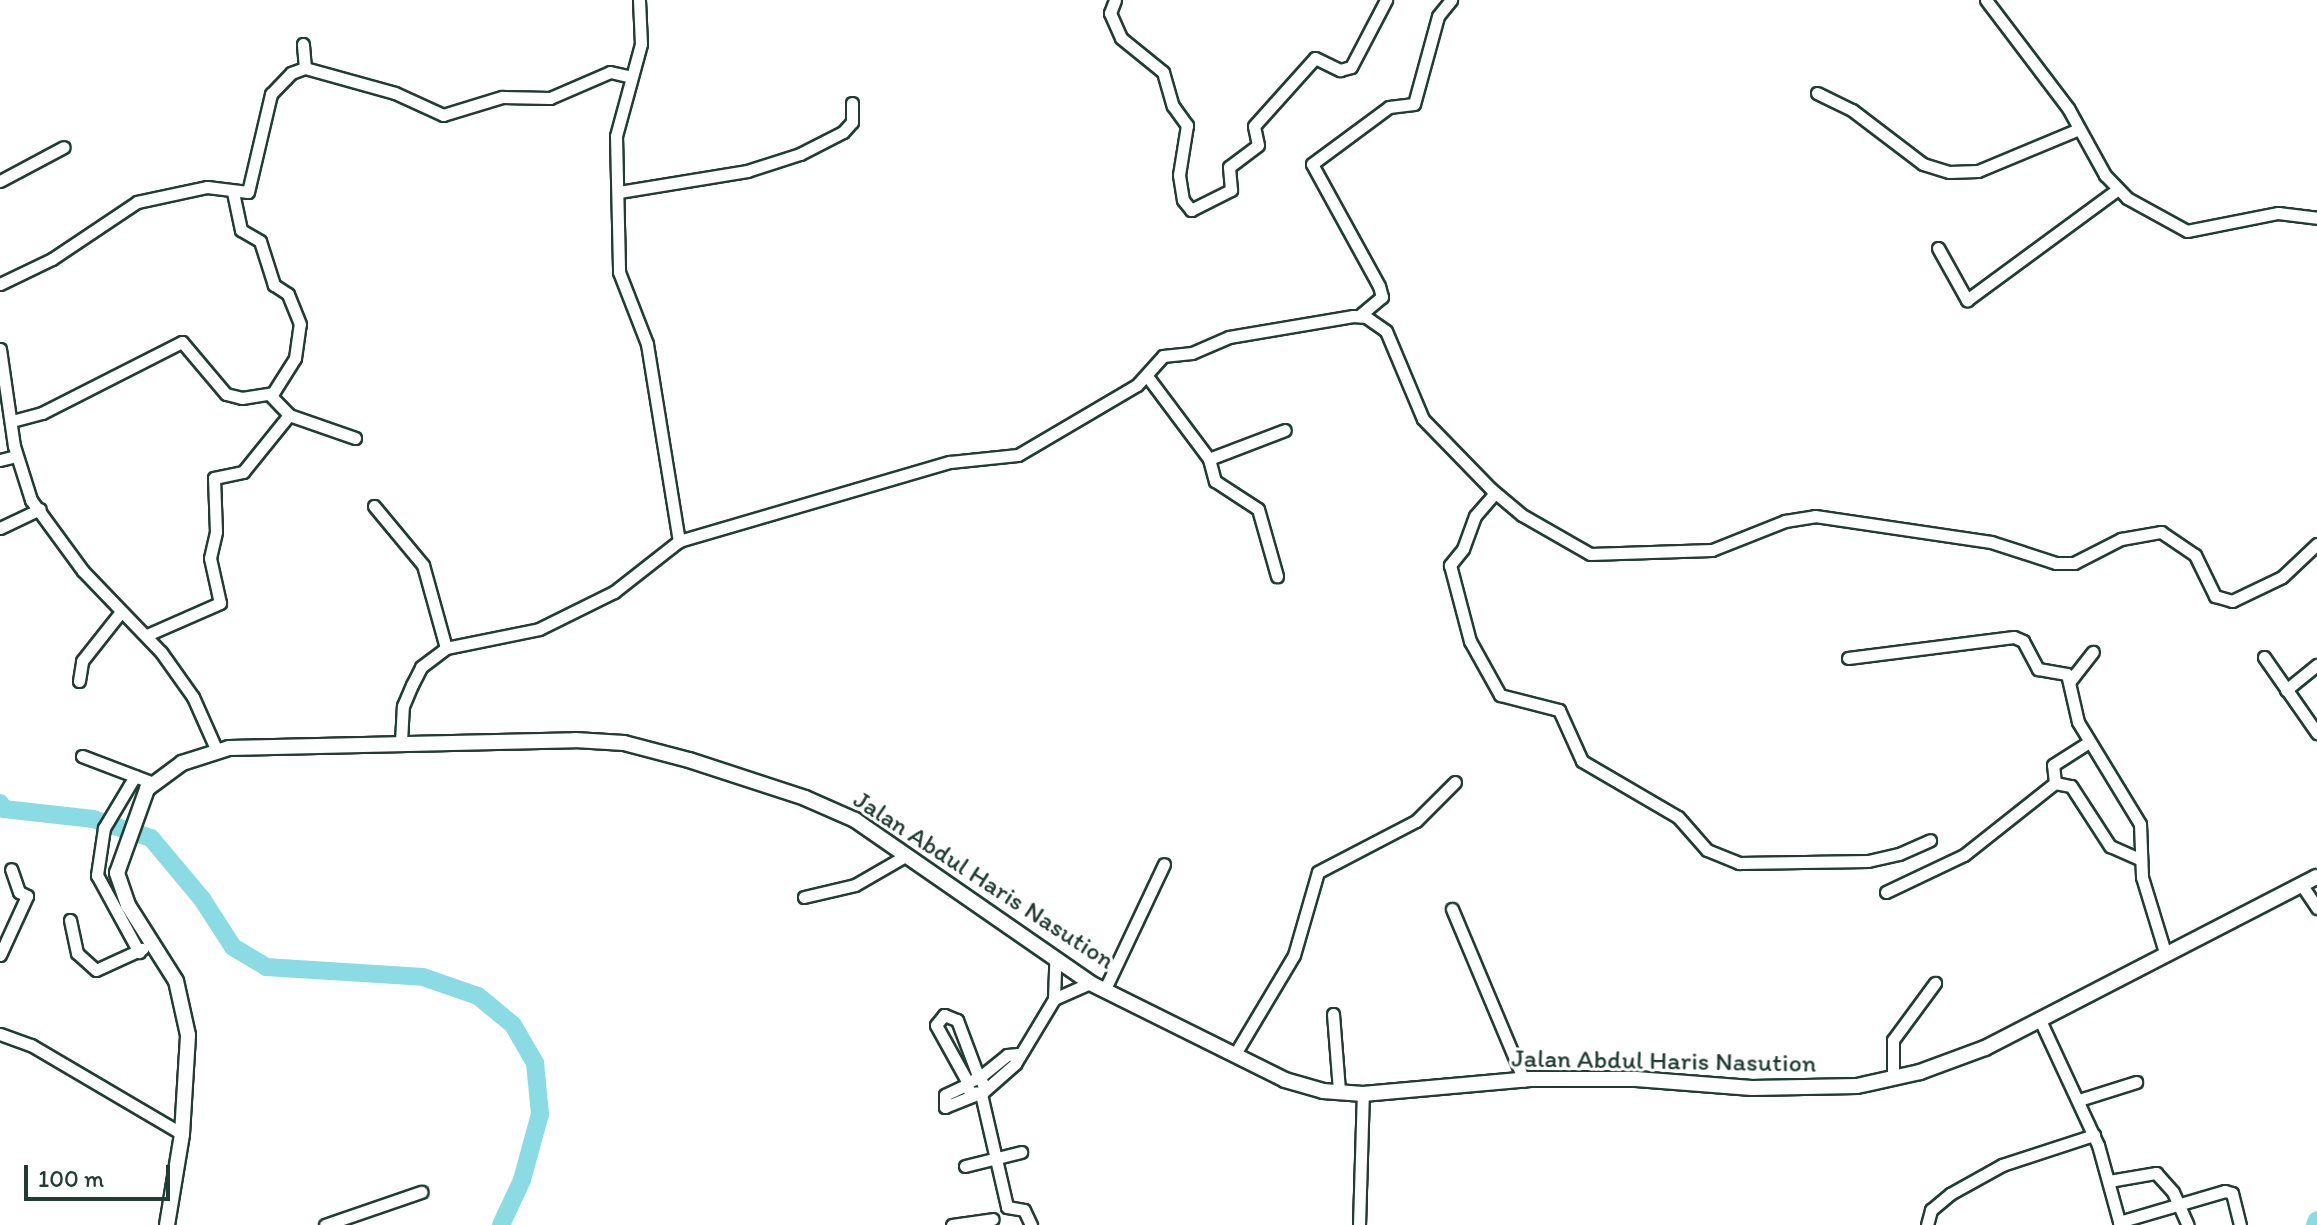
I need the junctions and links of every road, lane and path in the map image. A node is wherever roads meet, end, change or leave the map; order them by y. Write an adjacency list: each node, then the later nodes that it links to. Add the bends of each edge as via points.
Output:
1 (639, 0): 8 (street, via 641,44)
2 (1115, 0): 3 (street, via 1110,13 1121,38 1163,72 1173,106 1187,125 1179,175 1183,200 1191,210 1231,190 1229,167 1258,145 1254,126 1315,58 1340,70 1351,67)
3 (1386, 0)
4 (1451, 0): 20 (street, via 1438,16 1414,104 1389,107 1313,160 1382,294)
5 (1986, 0): 11 (street)
6 (303, 44): 7 (street)
7 (305, 68): 8 (street, via 395,93 443,115 502,97 550,98 610,72); 15 (street, via 273,90 251,189)
8 (631, 77): 16 (street, via 616,136)
9 (1817, 93): 11 (street, via 1852,110 1923,164 1949,172 1978,171)
10 (852, 103): 16 (street, via 852,122 843,132 800,154 747,171)
11 (2079, 129): 14 (street)
12 (64, 147): 13 (street)
13 (0, 181)
14 (2118, 189): 17 (street, via 2187,231 2278,213); 18 (street, via 1967,300)
15 (233, 191): 19 (street, via 207,187 137,202 52,259); 23 (street, via 241,230 260,241 274,285 288,294 300,324 295,358)
16 (619, 192): 35 (street, via 620,278 647,344)
17 (2317, 218)
18 (1938, 248)
19 (0, 284)
20 (1359, 316): 22 (street, via 1235,336 1192,353 1169,354); 31 (street, via 1377,323 1393,341 1427,424)
21 (0, 349): 25 (street)
22 (1147, 376): 29 (street); 35 (street, via 1018,455 950,462)
23 (270, 395): 24 (street); 25 (street, via 226,394 182,342 42,413)
24 (289, 415): 27 (street); 39 (street, via 243,472 213,480 216,532 210,558 219,605)
25 (12, 421): 28 (street)
26 (1285, 430): 29 (street)
27 (355, 438)
28 (16, 456): 30 (street); 33 (street)
29 (1209, 459): 37 (street, via 1215,481 1253,505 1263,519)
30 (0, 460)
31 (1495, 493): 36 (street, via 1529,520 1582,551 1598,554 1712,550 1785,521 1815,516 1991,542 2056,563 2074,563 2121,539 2161,532 2195,555 2211,591 2225,601 2282,577); 57 (street, via 1475,516 1463,549 1450,565 1465,626 1498,693 1559,710 1582,761 1678,817 1707,850 1739,863 1868,861)
32 (374, 506): 40 (street, via 423,565)
33 (40, 509): 34 (street); 38 (street)
34 (0, 528)
35 (679, 541): 40 (street, via 621,588 539,629)
36 (2317, 544)
37 (1277, 576)
38 (120, 613): 39 (street); 45 (street, via 82,661)
39 (147, 635): 51 (street, via 193,697)
40 (446, 648): 49 (street, via 421,667 412,685 403,706)
41 (2093, 652): 46 (street)
42 (2264, 657): 47 (street)
43 (1848, 658): 46 (street, via 2014,637 2023,641 2038,669 2067,674)
44 (2317, 665): 47 (street)
45 (79, 681)
46 (2070, 681): 50 (street, via 2078,722)
47 (2286, 690): 48 (street)
48 (2315, 726)
49 (401, 742): 51 (main road, Jalan Abdul Haris Nasution); 58 (main road, Jalan Abdul Haris Nasution, via 624,743 805,798 855,820)
50 (2089, 742): 55 (street, via 2049,769); 59 (street, via 2136,811)
51 (217, 751): 56 (main road, Jalan Abdul Haris Nasution, via 182,763)
52 (82, 756): 53 (street)
53 (135, 776): 56 (street); 70 (street, via 104,828 98,853 100,888)
54 (1455, 782): 82 (street, via 1416,821 1318,872 1307,895 1294,955)
55 (2055, 783): 59 (street, via 2071,786 2110,846); 64 (street, via 1964,855)
56 (149, 787): 69 (main road, via 117,873 119,889)
57 (1930, 840)
58 (905, 856): 65 (street, via 855,885); 73 (main road, Jalan Abdul Haris Nasution)
59 (2141, 860): 71 (street)
60 (1164, 864): 76 (street)
61 (11, 869): 72 (street, via 19,892 27,896)
62 (2317, 877): 63 (main road, Jalan Abdul Haris Nasution)
63 (2301, 884): 66 (street); 71 (main road, Jalan Abdul Haris Nasution)
64 (1886, 892)
65 (804, 897)
66 (2317, 908)
67 (1452, 909): 85 (street)
68 (70, 920): 70 (street, via 77,953 96,970)
69 (153, 943): 70 (street); 91 (main road, via 176,981 188,1035)
70 (139, 952)
71 (2165, 952): 79 (main road, Jalan Abdul Haris Nasution)
72 (0, 955)
73 (1055, 961): 74 (main road, Jalan Abdul Haris Nasution); 77 (street)
74 (1090, 983): 76 (main road, Jalan Abdul Haris Nasution); 77 (street)
75 (1935, 983): 83 (street, via 1893,1040)
76 (1105, 989): 82 (main road, Jalan Abdul Haris Nasution)
77 (1054, 999): 81 (street)
78 (1333, 1014): 87 (street)
79 (2039, 1018): 83 (main road, Jalan Abdul Haris Nasution, via 1956,1061); 90 (street)
80 (0, 1034): 91 (street, via 31,1045)
81 (1018, 1054): 84 (street, via 1009,1054); 88 (street, via 1015,1064)
82 (1235, 1054): 87 (main road, Jalan Abdul Haris Nasution, via 1285,1080)
83 (1893, 1077): 85 (main road, Jalan Abdul Haris Nasution, via 1857,1086 1752,1088 1636,1079)
84 (973, 1080): 84 (street, via 936,1025 944,1015 957,1020); 88 (street); 88 (street); 88 (street, via 945,1095 945,1107)
85 (1524, 1080): 89 (main road, Jalan Abdul Haris Nasution)
86 (2136, 1082): 90 (street)
87 (1339, 1091): 89 (main road, Jalan Abdul Haris Nasution)
88 (980, 1093): 94 (street)
89 (1363, 1094): 106 (street)
90 (2079, 1100): 92 (street)
91 (182, 1134): 102 (main road)
92 (2094, 1135): 96 (street); 107 (street, via 2002,1165 1950,1194 1931,1210)
93 (1021, 1152): 94 (street)
94 (996, 1158): 95 (street); 99 (street)
95 (965, 1166)
96 (2109, 1181): 98 (street, via 2156,1173); 101 (street)
97 (421, 1192): 103 (street)
98 (2178, 1202): 101 (street); 108 (street); 109 (street, via 2229,1191)
99 (1007, 1207): 100 (street); 105 (street, via 1024,1210)
100 (993, 1222): 104 (street)
101 (2120, 1223)
102 (167, 1225)
103 (325, 1225)
104 (952, 1225)
105 (1031, 1225)
106 (1359, 1225)
107 (1927, 1225)
108 (2188, 1225)
109 (2240, 1225)

